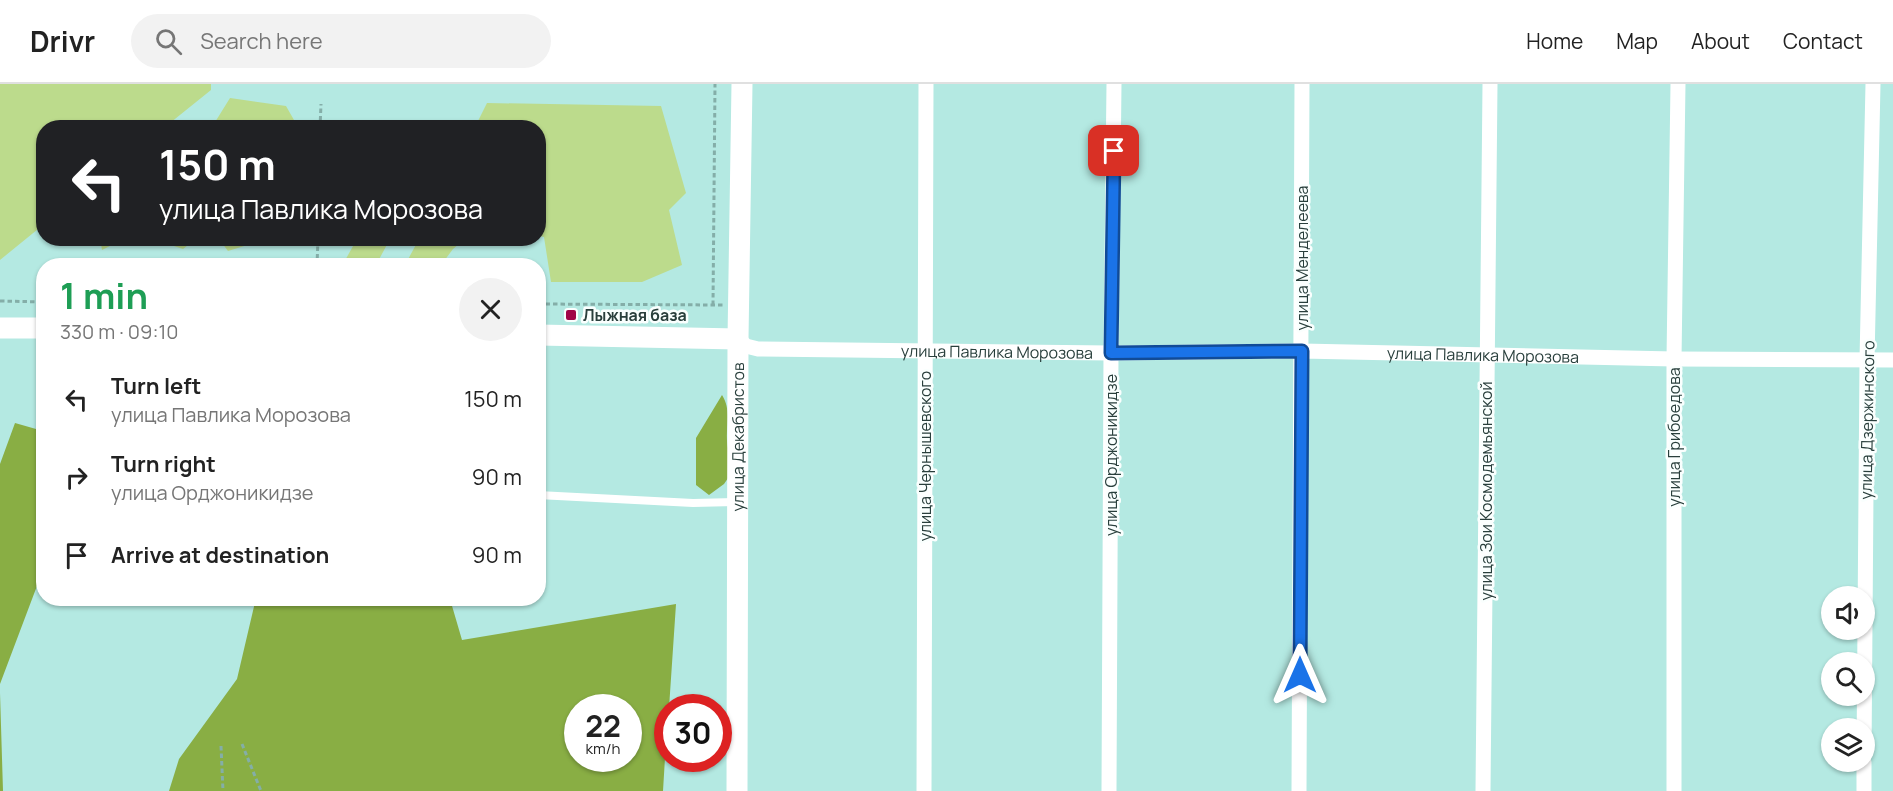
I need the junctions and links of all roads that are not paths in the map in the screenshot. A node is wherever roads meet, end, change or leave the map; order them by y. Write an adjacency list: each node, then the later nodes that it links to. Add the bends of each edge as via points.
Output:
1 (742, 84): 11 (street, улица Декабристов)
2 (926, 84): 13 (street, улица Чернышевского)
3 (1114, 84): 14 (street, улица Орджоникидзе)
4 (1302, 84): 12 (street, улица Менделеева)
5 (1490, 84): 15 (street, улица Зои Космодемьянской)
6 (1678, 84): 16 (street, улица Грибоедова)
7 (1873, 84): 17 (street, улица Дзержинского)
8 (36, 329): 9 (street)
9 (2, 332)
10 (546, 335): 11 (street, улица Павлика Морозова)
11 (738, 339): 13 (street, улица Павлика Морозова, via 758,349); 20 (street, улица Декабристов)
12 (1302, 351): 14 (street, улица Павлика Морозова); 15 (street, улица Павлика Морозова); 26 (street, улица Менделеева)
13 (926, 352): 14 (street, улица Павлика Морозова); 24 (street, улица Чернышевского)
14 (1111, 353): 25 (street, улица Орджоникидзе)
15 (1487, 355): 16 (street, улица Павлика Морозова); 27 (street, улица Зои Космодемьянской)
16 (1674, 359): 17 (street, улица Павлика Морозова); 28 (street, улица Грибоедова)
17 (1867, 360): 18 (street, улица Павлика Морозова); 21 (street, улица Дзержинского)
18 (1893, 360)
19 (546, 495): 20 (lane)
20 (738, 502): 23 (street, улица Декабристов)
21 (1864, 718)
22 (1864, 772): 29 (street)
23 (737, 791)
24 (924, 791)
25 (1110, 791)
26 (1299, 791)
27 (1483, 791)
28 (1674, 791)
29 (1864, 791)

